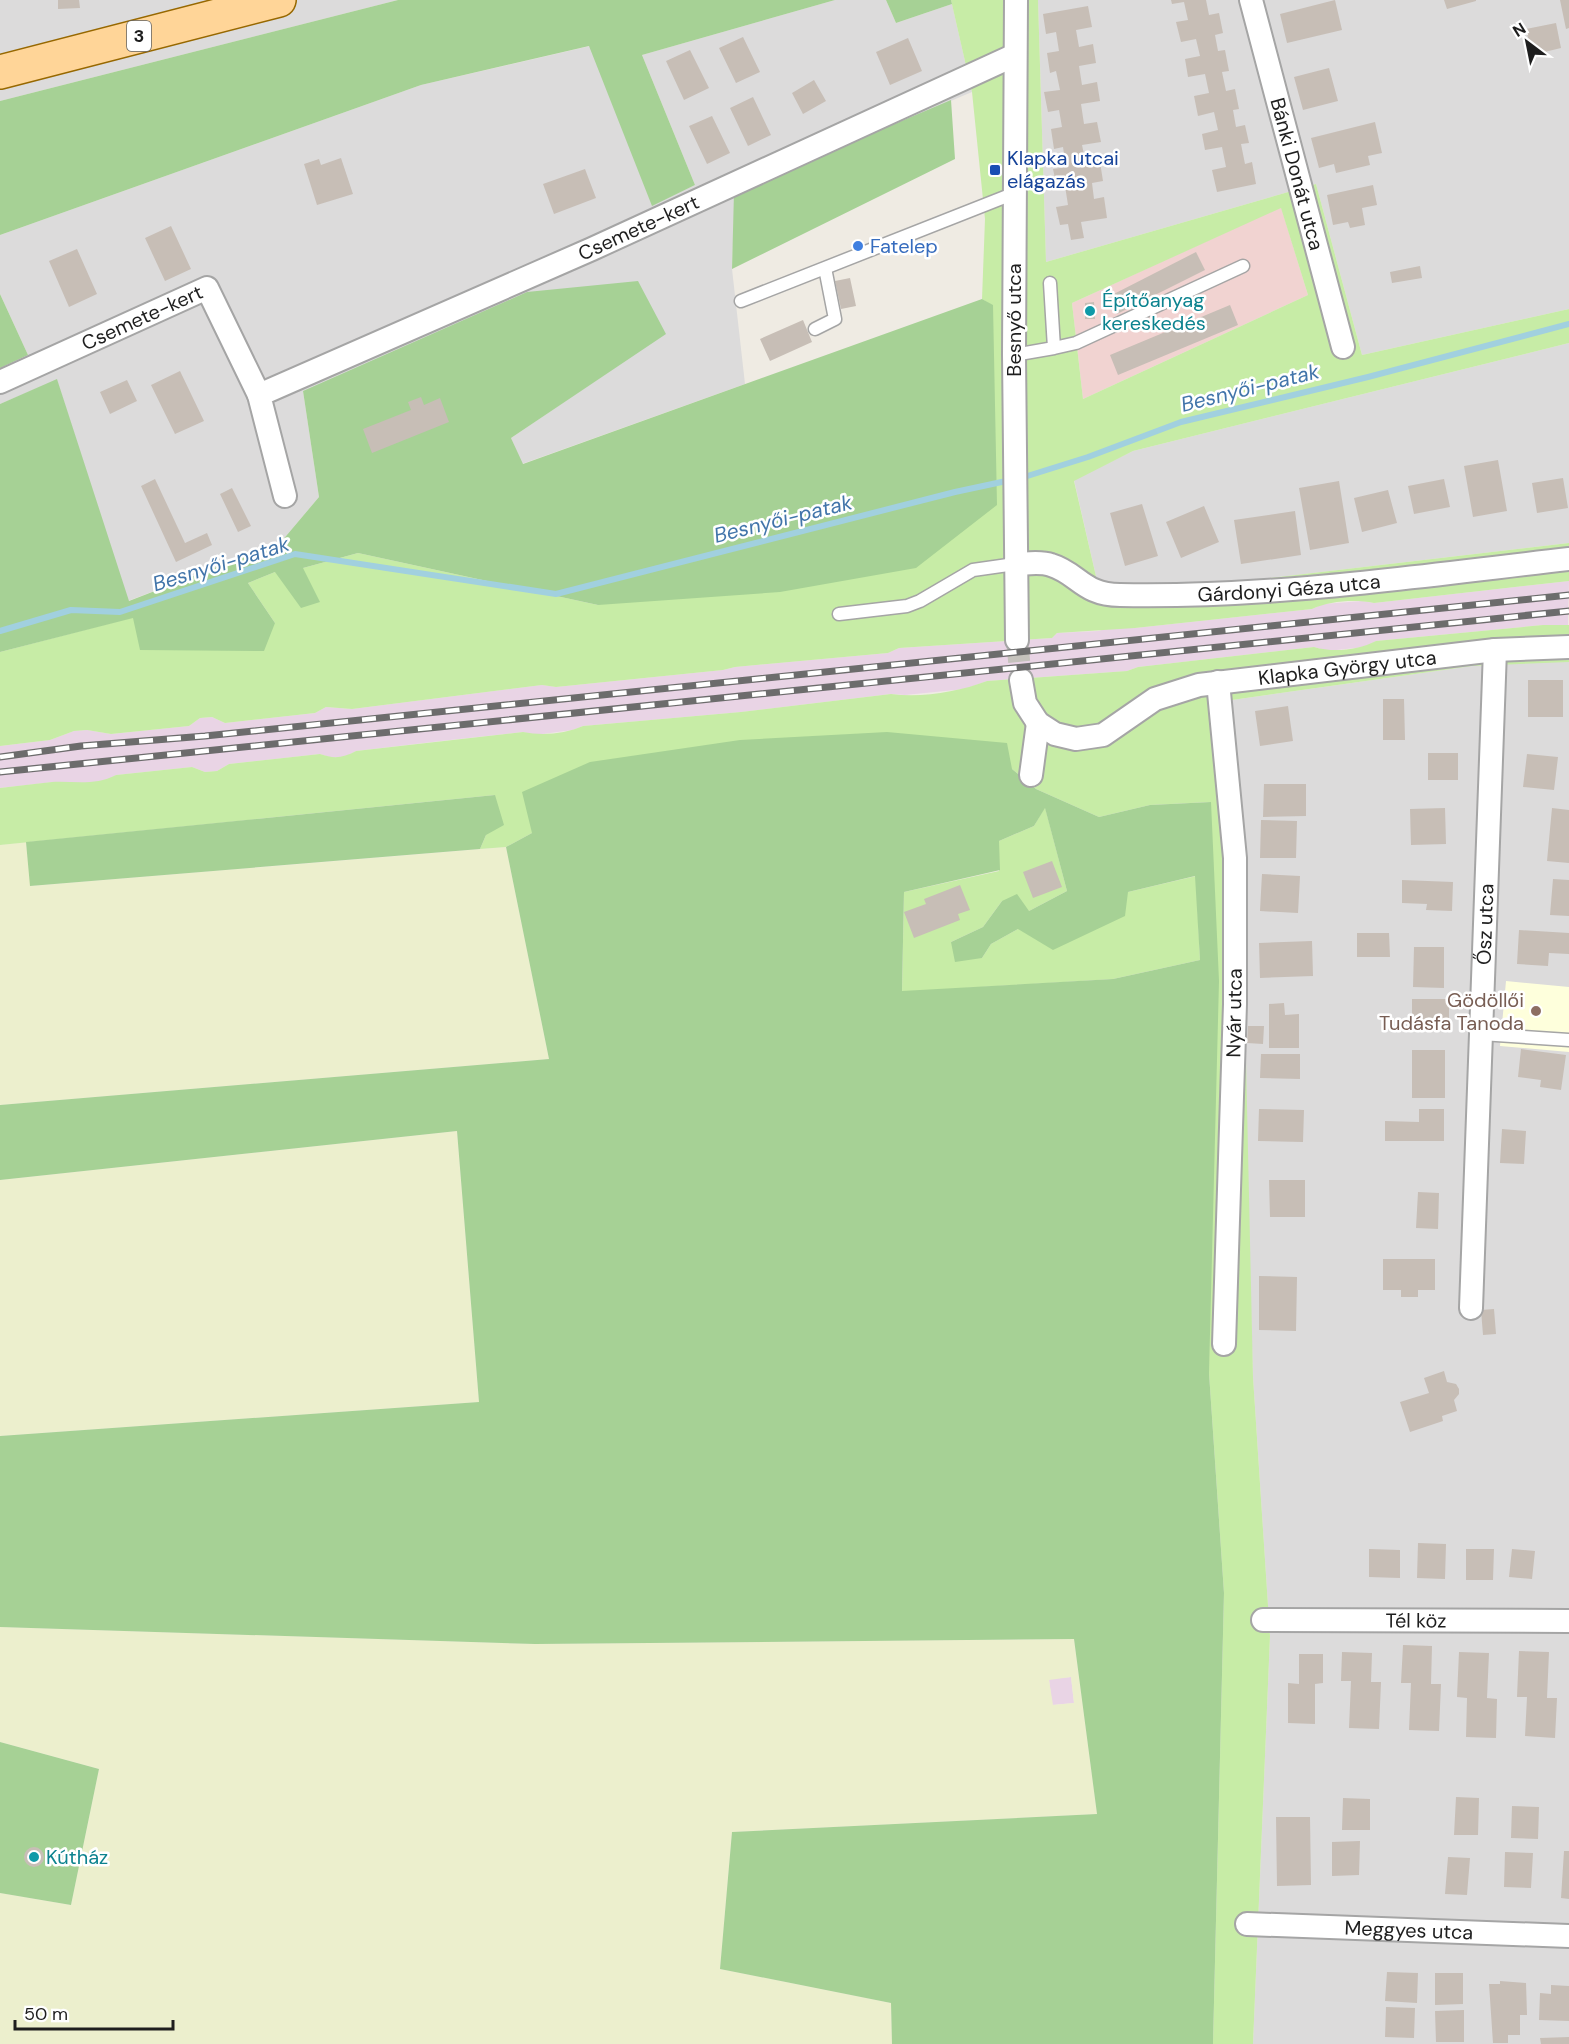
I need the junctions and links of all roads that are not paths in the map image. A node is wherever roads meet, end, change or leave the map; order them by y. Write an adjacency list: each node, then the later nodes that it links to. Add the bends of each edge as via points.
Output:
1 (279, 0): 5 (main road, 3)
2 (1016, 0): 4 (street, Besnyő utca)
3 (1251, 0): 12 (street, Bánki Donát utca)
4 (1015, 55): 6 (street, Besnyő utca); 16 (street, Csemete-kert)
5 (0, 72)
6 (1015, 193): 8 (lane); 14 (street, Besnyő utca)
7 (1243, 266): 13 (lane, via 1076,343)
8 (825, 268): 10 (lane); 11 (lane, via 835,319)
9 (1050, 283): 13 (lane)
10 (741, 301)
11 (815, 329)
12 (1343, 347)
13 (1054, 348): 14 (lane)
14 (1014, 355): 19 (street, Besnyő utca)
15 (0, 382): 16 (street, Csemete-kert, via 207,288)
16 (259, 395): 17 (street, Csemete-kert)
17 (285, 496)
18 (1569, 559): 19 (street, Gárdonyi Géza utca, via 1338,584 1146,596 1100,592 1049,564)
19 (1015, 564): 20 (lane, via 973,570 907,606); 21 (street, Besnyő utca)
20 (839, 614)
21 (1017, 640)
22 (1569, 647): 23 (street, Klapka György utca)
23 (1495, 650): 25 (street, Klapka György utca); 28 (street, Ősz utca)
24 (1021, 680): 26 (street, via 1025,703)
25 (1218, 682): 26 (street, Klapka György utca, via 1155,699 1103,735 1086,740 1061,737); 31 (street, Nyár utca, via 1234,858 1234,1004)
26 (1038, 723): 27 (street)
27 (1031, 775)
28 (1481, 1034): 29 (lane); 30 (street, Ősz utca)
29 (1569, 1040)
30 (1470, 1308)
31 (1224, 1344)
32 (1263, 1620): 33 (street, Tél köz)
33 (1569, 1621)
34 (1247, 1924): 35 (street, Meggyes utca)
35 (1569, 1936)

